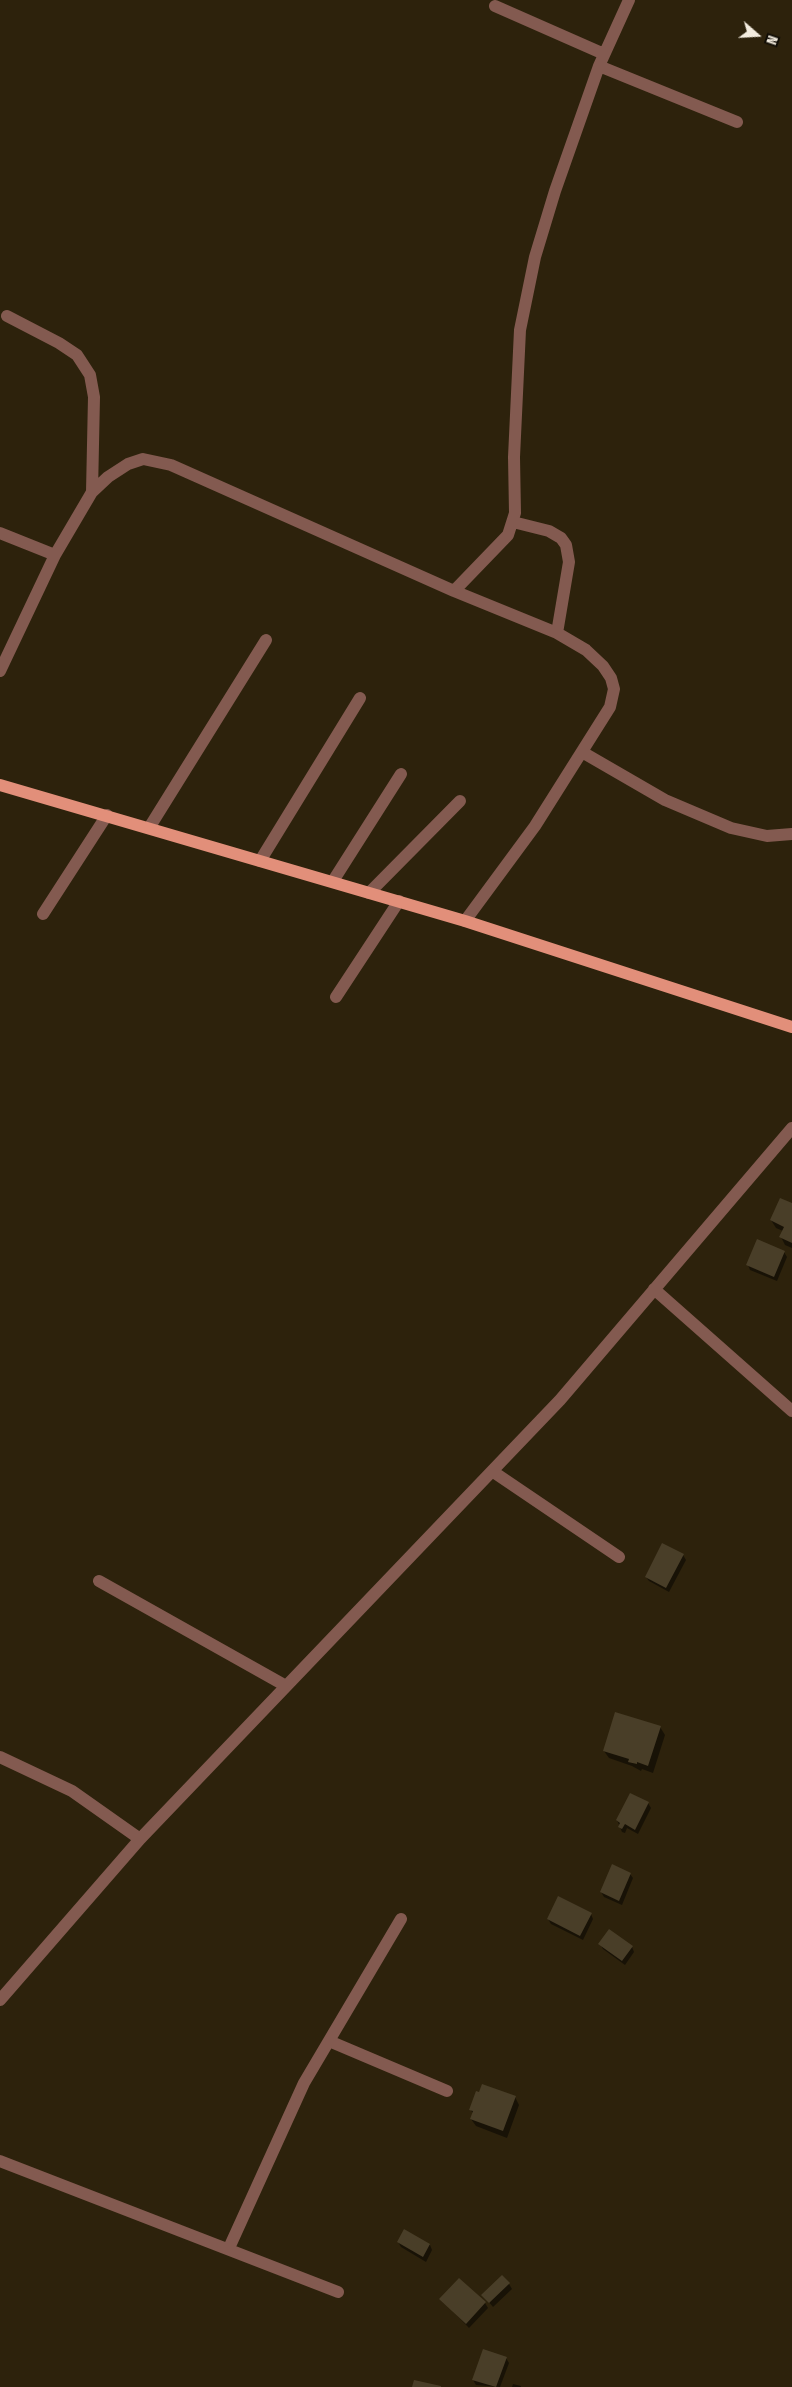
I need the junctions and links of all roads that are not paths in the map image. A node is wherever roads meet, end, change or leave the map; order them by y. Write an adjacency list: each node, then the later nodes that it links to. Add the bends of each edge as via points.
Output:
1 (629, 0): 3 (street)
2 (495, 6): 3 (street)
3 (602, 60): 4 (street); 7 (street, via 555,191 535,257 520,330)
4 (737, 122)
5 (8, 316): 6 (street, via 77,355 90,375 94,397)
6 (92, 492): 9 (street); 10 (street, via 128,464 143,459 158,461)
7 (513, 522): 10 (street, via 508,536); 11 (street, via 549,531 566,545 569,562)
8 (0, 533): 9 (street)
9 (55, 555): 13 (street)
10 (454, 591): 11 (street)
11 (557, 633): 15 (street, via 586,650 604,666 614,689 610,707)
12 (266, 640): 20 (street)
13 (0, 671)
14 (360, 698): 22 (street)
15 (582, 752): 21 (street, via 665,800 730,828 767,836); 27 (street, via 535,826)
16 (401, 774): 23 (street)
17 (0, 785): 19 (main road)
18 (460, 801): 24 (street)
19 (107, 815): 20 (main road); 26 (street)
20 (149, 828): 22 (main road)
21 (792, 834)
22 (260, 862): 23 (main road)
23 (333, 881): 24 (main road)
24 (369, 893): 25 (main road)
25 (398, 902): 27 (main road); 28 (street)
26 (43, 914)
27 (465, 921): 29 (main road)
28 (336, 997)
29 (792, 1027)
30 (792, 1128): 31 (street)
31 (654, 1289): 32 (street); 33 (street, via 560,1400)
32 (792, 1410)
33 (492, 1471): 34 (street); 36 (street)
34 (619, 1556)
35 (99, 1581): 36 (street)
36 (286, 1686): 38 (street)
37 (0, 1757): 38 (street, via 72,1791)
38 (140, 1840): 40 (street)
39 (400, 1919): 41 (street)
40 (0, 2000)
41 (329, 2041): 42 (street); 44 (street, via 304,2083)
42 (447, 2092)
43 (0, 2160): 44 (street)
44 (228, 2248): 45 (street)
45 (338, 2292)

